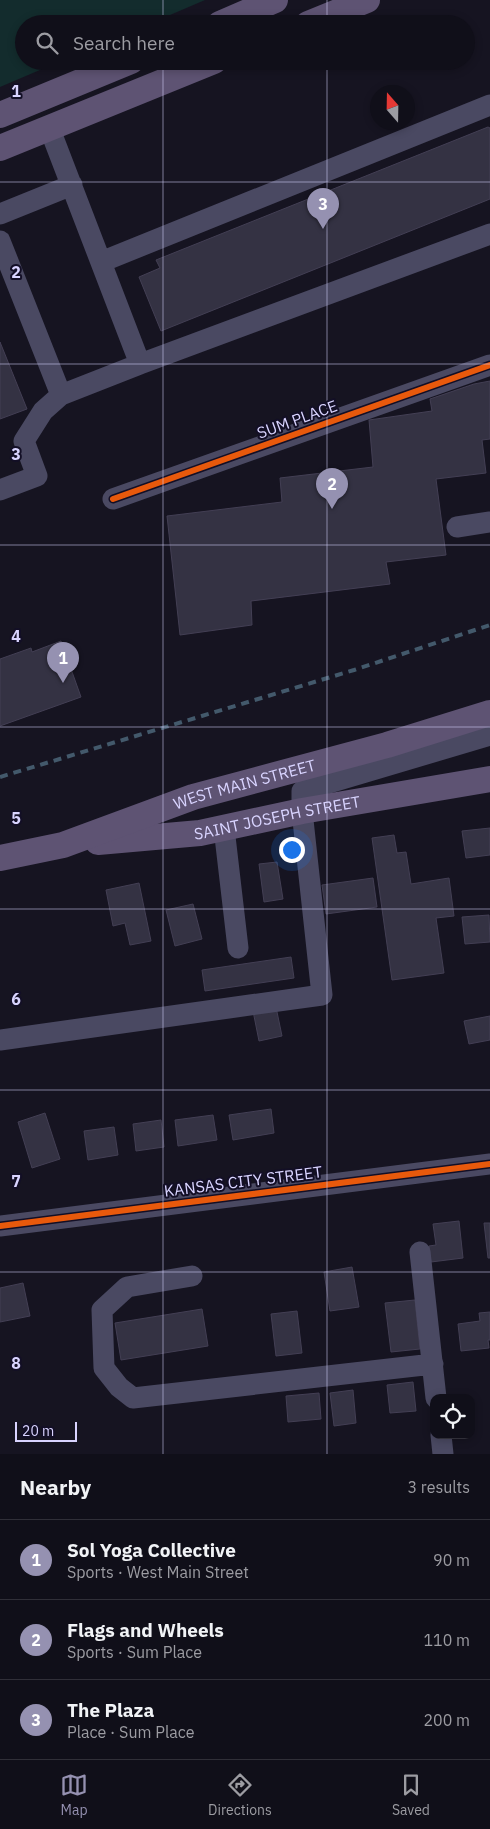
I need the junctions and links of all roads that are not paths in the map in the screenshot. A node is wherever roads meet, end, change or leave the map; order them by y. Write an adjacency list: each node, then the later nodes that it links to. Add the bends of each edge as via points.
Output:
1 (275, 0): 3 (main road)
2 (367, 0): 4 (main road)
3 (241, 15)
4 (330, 15)
5 (109, 70): 8 (main road)
6 (192, 70): 9 (main road)
7 (490, 105): 15 (street)
8 (0, 115)
9 (49, 127): 10 (main road); 11 (street)
10 (0, 148)
11 (72, 185): 12 (street); 15 (street)
12 (0, 214)
13 (490, 234): 16 (street)
14 (0, 241): 18 (street)
15 (101, 262): 16 (street)
16 (140, 364): 18 (street)
17 (490, 365): 20 (street, SUM PLACE)
18 (61, 394): 19 (street, via 43,411 24,442 37,476)
19 (0, 490)
20 (113, 499)
21 (490, 522): 22 (street)
22 (457, 527)
23 (490, 713): 28 (main road, WEST MAIN STREET, via 387,746 193,797)
24 (490, 735): 26 (street, via 302,791)
25 (490, 779): 26 (main road, SAINT JOSEPH STREET)
26 (302, 811): 27 (main road, SAINT JOSEPH STREET); 31 (street, via 322,995)
27 (224, 828): 28 (main road, SAINT JOSEPH STREET); 30 (street)
28 (63, 845): 29 (main road, WEST MAIN STREET)
29 (0, 858)
30 (238, 948)
31 (0, 1040)
32 (490, 1164): 33 (street, KANSAS CITY STREET)
33 (0, 1226)
34 (420, 1252): 36 (street)
35 (192, 1276): 36 (street, via 127,1287 102,1310 104,1368 133,1398)
36 (433, 1364): 37 (street)
37 (436, 1394)
38 (441, 1439): 39 (street)
39 (443, 1454)

